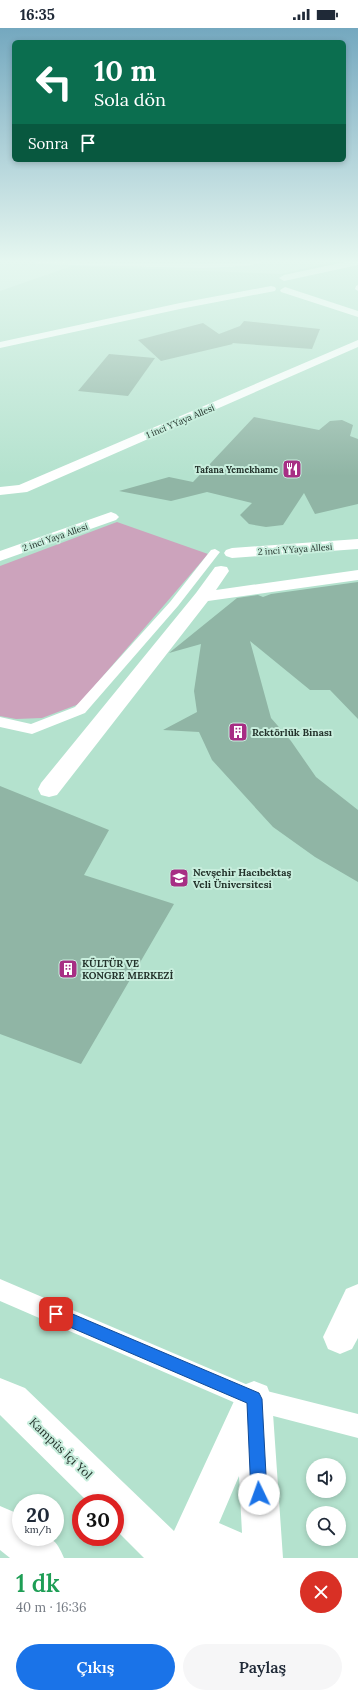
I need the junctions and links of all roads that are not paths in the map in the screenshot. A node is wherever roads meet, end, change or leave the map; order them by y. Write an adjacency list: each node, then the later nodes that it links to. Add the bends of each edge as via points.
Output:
1 (50, 333): 3 (street)
2 (358, 343): 4 (street, 1 inci YYaya Allesi, via 22,489)
3 (0, 344)
4 (0, 491)
5 (111, 518): 9 (street, 2 inci Yaya Allesi)
6 (358, 544): 8 (street, 2 inci YYaya Allesi)
7 (215, 552): 13 (lane, via 174,604 80,710 32,728)
8 (232, 553)
9 (0, 556)
10 (221, 571): 12 (street)
11 (358, 575): 12 (street)
12 (202, 597): 14 (street)
13 (0, 722)
14 (49, 789)
15 (0, 1290): 19 (lane)
16 (358, 1301): 17 (street)
17 (340, 1337)
18 (0, 1396): 22 (street, Kampüs İçi Yol, via 12,1400)
19 (254, 1399): 20 (lane); 22 (street); 25 (street)
20 (358, 1426)
21 (0, 1526): 23 (street)
22 (177, 1552): 24 (street, via 210,1541 230,1547)
23 (44, 1558)
24 (245, 1558)
25 (263, 1558)

